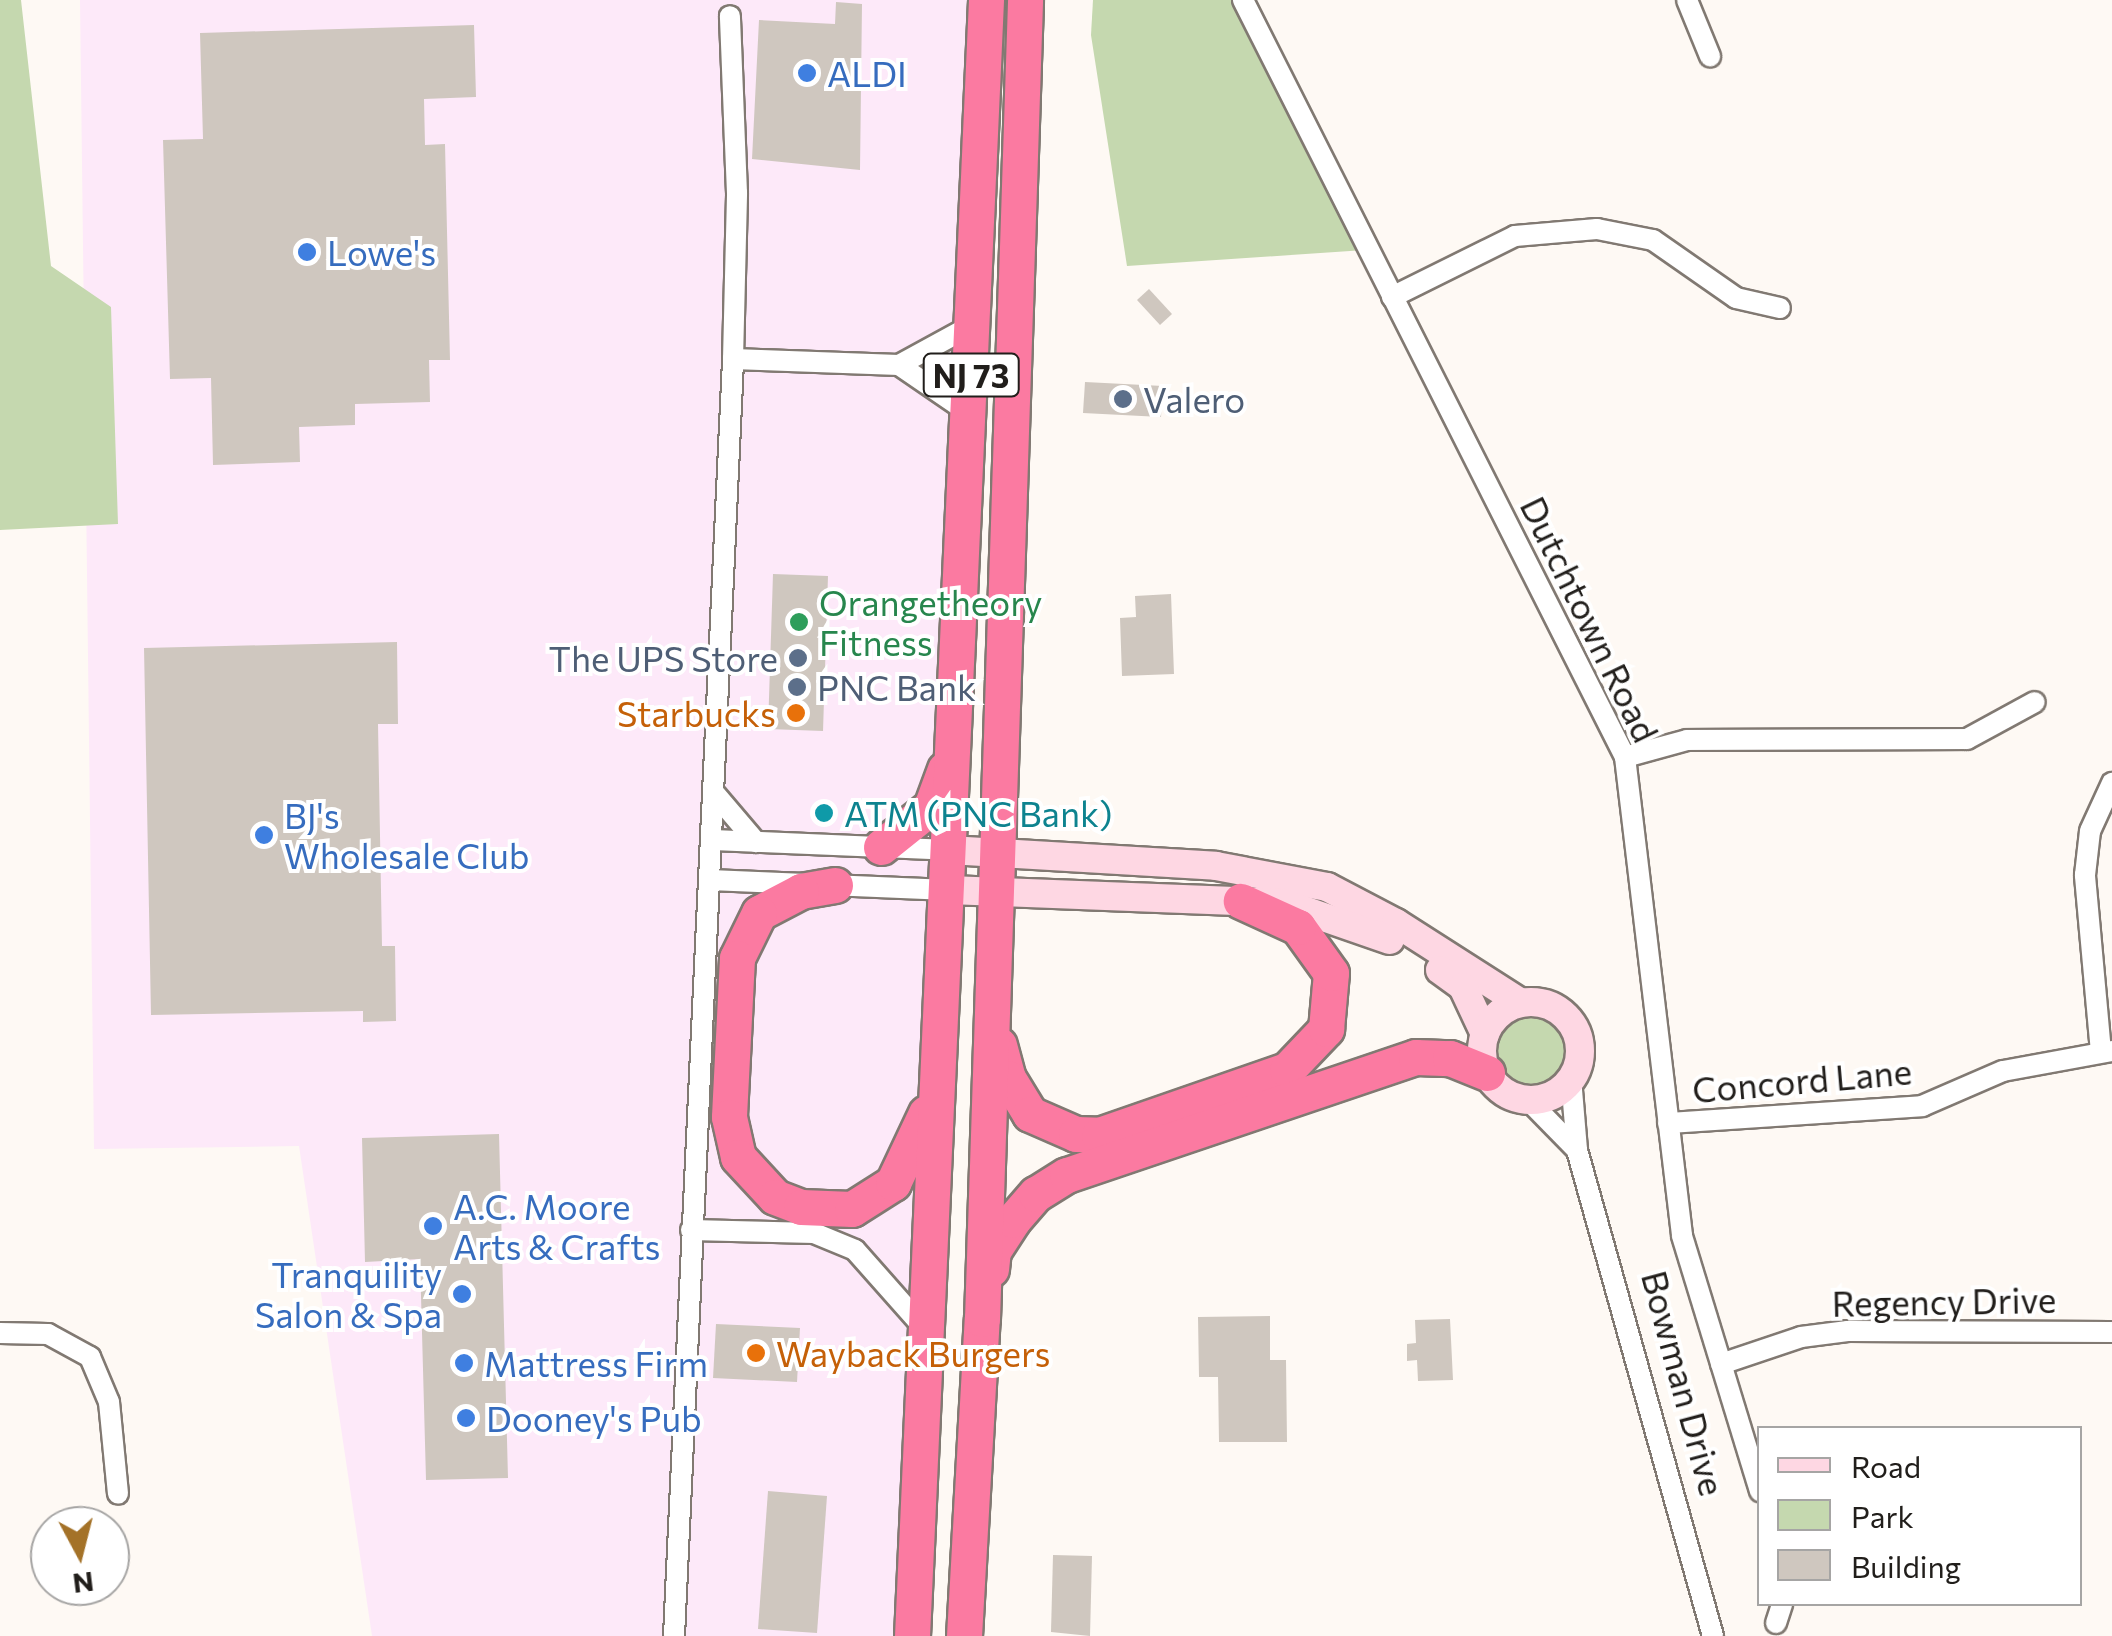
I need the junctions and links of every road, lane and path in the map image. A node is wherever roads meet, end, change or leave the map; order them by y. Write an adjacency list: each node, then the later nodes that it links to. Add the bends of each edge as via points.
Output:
1 (986, 0): 9 (highway, NJ 73)
2 (1025, 0): 22 (highway, NJ 73)
3 (1243, 0): 7 (street, Dutchtown Road)
4 (1687, 0): 6 (street)
5 (730, 16): 10 (street, via 738,193)
6 (1710, 56)
7 (1392, 297): 8 (street, via 1515,236 1615,230 1665,246 1736,298); 15 (street, Dutchtown Road)
8 (1780, 308)
9 (974, 324): 11 (street); 12 (highway, NJ 73)
10 (733, 359): 11 (street); 17 (street)
11 (899, 365): 12 (street)
12 (969, 413): 14 (highway, NJ 73)
13 (2035, 702): 15 (street, via 1968,739 1687,740)
14 (953, 750): 20 (highway, via 931,807); 21 (highway, NJ 73)
15 (1625, 757): 36 (street, Dutchtown Road)
16 (2112, 782): 31 (street, via 2090,831 2084,875)
17 (716, 795): 18 (street); 19 (street)
18 (712, 840): 19 (street); 23 (street)
19 (756, 842): 20 (street)
20 (881, 847): 21 (street)
21 (949, 850): 22 (street); 25 (highway, NJ 73)
22 (999, 852): 26 (highway, NJ 73); 29 (street, via 1216,866 1326,887 1396,922)
23 (710, 880): 24 (street); 38 (street)
24 (834, 885): 25 (street); 32 (highway, via 801,891 759,914 737,958 729,1117 738,1156 775,1197 801,1207 852,1209 893,1183 909,1160)
25 (948, 890): 26 (street); 32 (highway, NJ 73)
26 (996, 892): 27 (street); 28 (highway, NJ 73)
27 (1241, 901): 28 (highway, via 1298,927 1324,956 1333,992 1316,1046 1287,1070 1099,1135 1054,1128 1016,1095 1000,1048); 30 (street, via 1322,912 1421,956 1463,987)
28 (994, 971): 39 (highway, NJ 73)
29 (1521, 1003): 30 (street, via 1503,1011); 34 (street, via 1546,1004 1571,1024 1579,1054)
30 (1485, 1034): 33 (street)
31 (2106, 1051): 36 (street, Concord Lane, via 2003,1072 1922,1106)
32 (940, 1059): 40 (highway, NJ 73)
33 (1488, 1073): 35 (street, via 1504,1092); 39 (highway, via 1450,1058 1416,1058 1068,1175 1036,1194 993,1251)
34 (1571, 1078): 35 (street, via 1552,1094); 37 (street, Bowman Drive)
35 (1527, 1099): 37 (street, Bowman Drive)
36 (1668, 1123): 43 (street, Dutchtown Road, via 1682,1236)
37 (1577, 1150): 49 (street, Bowman Drive)
38 (691, 1230): 40 (street, via 814,1233 856,1250); 46 (street)
39 (982, 1319): 48 (highway, NJ 73)
40 (926, 1331): 47 (highway, NJ 73)
41 (0, 1332): 45 (street, via 48,1334 90,1358 109,1402)
42 (2112, 1332): 43 (street, Regency Drive, via 1848,1331 1801,1336)
43 (1721, 1364): 44 (street, Dutchtown Road)
44 (1757, 1481)
45 (118, 1494)
46 (674, 1636)
47 (912, 1636)
48 (964, 1636)
49 (1713, 1636)

